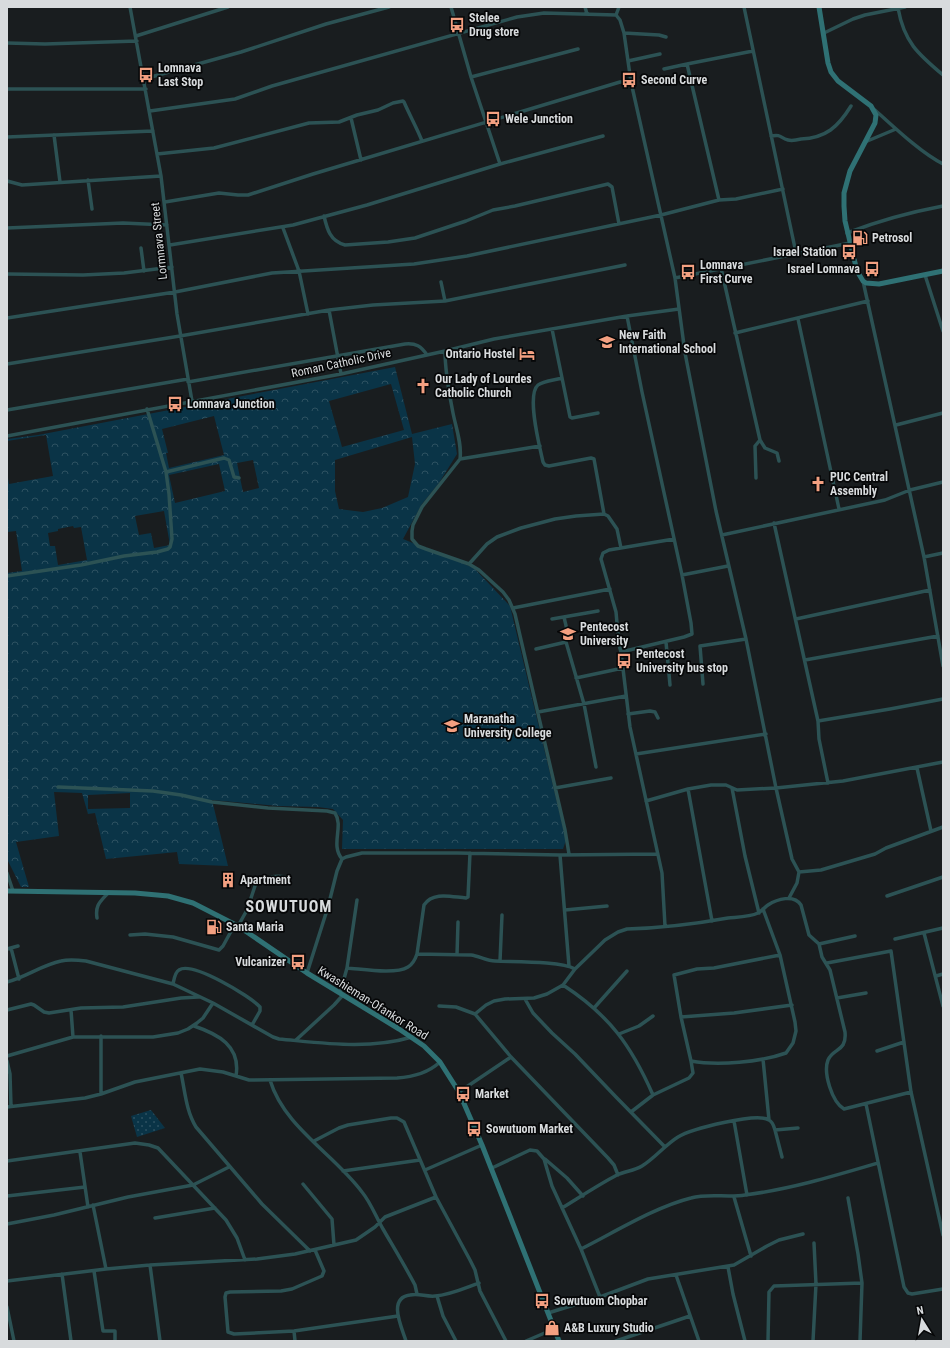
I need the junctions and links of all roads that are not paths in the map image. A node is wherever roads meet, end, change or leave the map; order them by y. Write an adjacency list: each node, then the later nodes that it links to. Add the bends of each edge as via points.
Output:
1 (130, 7): 17 (street, Lormnava Street)
2 (228, 7): 17 (street)
3 (389, 7): 27 (street)
4 (451, 7): 15 (street)
5 (585, 7): 11 (street)
6 (618, 7): 12 (street)
7 (744, 7): 20 (street)
8 (819, 7): 14 (main road)
9 (905, 7): 10 (street)
10 (898, 8): 14 (street, via 859,17); 25 (street, via 902,27 913,47)
11 (587, 14): 12 (street); 15 (street, via 531,14)
12 (616, 15): 13 (street)
13 (624, 33): 16 (street); 22 (street)
14 (824, 33): 32 (main road, via 828,63 834,77)
15 (458, 34): 26 (street); 33 (street, via 272,86 241,98)
16 (666, 36)
17 (136, 39): 18 (street, via 45,44); 27 (street, Lormnava Street)
18 (7, 43)
19 (578, 49): 26 (street)
20 (753, 51): 23 (street); 40 (street)
21 (660, 54): 22 (street)
22 (628, 61): 28 (street)
23 (687, 64): 24 (street); 53 (street)
24 (664, 69)
25 (943, 75)
26 (471, 77): 35 (street)
27 (144, 80): 30 (street, Lormnava Street)
28 (631, 82): 35 (street, via 620,82); 57 (street)
29 (7, 89): 30 (street)
30 (146, 89): 33 (street, Lormnava Street)
31 (851, 106): 40 (street, via 843,118 825,134 816,138 788,140 777,135)
32 (874, 109): 36 (street); 43 (main road, via 876,119)
33 (150, 111): 37 (street, Lormnava Street)
34 (351, 118): 42 (street, via 404,102); 44 (street, via 333,123 309,123 214,148); 45 (street)
35 (486, 122): 42 (street); 46 (street)
36 (896, 129): 43 (street); 47 (street)
37 (153, 131): 38 (street); 44 (street, Lormnava Street)
38 (54, 135): 41 (street); 51 (street)
39 (603, 136): 46 (street)
40 (771, 136): 52 (street)
41 (7, 137)
42 (422, 141): 45 (street)
43 (865, 142): 63 (main road, via 850,170 844,192)
44 (157, 154): 48 (street, Lormnava Street)
45 (361, 160): 54 (street, via 248,195 219,193)
46 (500, 164): 58 (street)
47 (943, 164)
48 (161, 176): 49 (street); 54 (street, Lormnava Street)
49 (88, 180): 51 (street); 56 (street)
50 (7, 181): 51 (street, via 22,185)
51 (60, 182)
52 (783, 189): 53 (street); 67 (street)
53 (719, 200): 57 (street)
54 (165, 202): 60 (street, Lormnava Street)
55 (943, 206): 63 (street)
56 (92, 209)
57 (661, 215): 59 (street); 76 (street)
58 (324, 216): 59 (street, via 329,234 342,244 394,242 422,236 493,210 608,184 612,187); 62 (street)
59 (619, 224): 72 (street, via 429,262)
60 (167, 225): 61 (street, via 123,223); 65 (street, Lormnava Street)
61 (7, 228)
62 (283, 228): 65 (street); 72 (street)
63 (847, 233): 64 (main road)
64 (850, 243): 67 (street); 77 (main road, via 857,271)
65 (170, 246): 69 (street, Lormnava Street)
66 (141, 248): 71 (street)
67 (796, 253): 70 (street)
68 (625, 265): 80 (street)
69 (172, 267): 71 (street); 79 (street, Lormnava Street)
70 (721, 268): 76 (street); 90 (street)
71 (144, 271): 74 (street, via 83,275)
72 (299, 271): 79 (street, via 272,273); 84 (street)
73 (943, 271): 75 (main road)
74 (7, 274)
75 (925, 275): 77 (main road, via 879,284); 89 (street)
76 (675, 278): 82 (street)
77 (863, 281): 81 (street)
78 (441, 282): 80 (street)
79 (175, 292): 86 (street); 91 (street, Lormnava Street)
80 (445, 301): 83 (street)
81 (868, 302): 87 (street); 104 (street)
82 (679, 309): 85 (street, Roman Catholic Drive); 118 (street, via 688,368)
83 (329, 310): 84 (street); 94 (street)
84 (308, 314): 91 (street)
85 (627, 316): 88 (street, Roman Catholic Drive); 119 (street)
86 (7, 318)
87 (798, 319): 90 (street); 115 (street)
88 (552, 329): 92 (street, Roman Catholic Drive); 97 (street)
89 (943, 331)
90 (735, 333): 106 (street)
91 (180, 336): 95 (street); 98 (street, Lormnava Street)
92 (445, 351): 93 (street, Roman Catholic Drive); 108 (street, via 446,379)
93 (427, 355): 94 (street, via 414,343); 96 (street, Roman Catholic Drive)
94 (338, 356): 96 (street); 98 (street)
95 (7, 364)
96 (341, 374): 99 (street, Roman Catholic Drive)
97 (562, 378): 103 (street, via 570,417); 107 (street, via 539,385 534,391 533,407)
98 (188, 380): 99 (street, Lormnava Street); 101 (street)
99 (192, 402): 100 (street, Roman Catholic Drive)
100 (147, 409): 105 (street, Roman Catholic Drive); 110 (street)
101 (7, 410)
102 (943, 413): 104 (street)
103 (598, 414)
104 (896, 425): 114 (street)
105 (7, 436)
106 (760, 440): 109 (street, via 765,448 777,453); 112 (street, via 755,446)
107 (540, 446): 108 (street); 116 (street, via 543,462 549,466 594,459)
108 (460, 459): 123 (street, via 422,507 413,525 412,535 418,546)
109 (779, 461)
110 (166, 472): 111 (street, via 224,458 229,460 234,477); 126 (street, via 172,539 168,549)
111 (239, 478)
112 (756, 478)
113 (943, 482): 114 (street)
114 (910, 490): 115 (street, via 885,500); 122 (street)
115 (840, 509): 117 (street)
116 (604, 514): 120 (street, via 614,523); 123 (street, via 566,517 510,532 487,544)
117 (774, 523): 118 (street); 133 (street)
118 (722, 535): 124 (street)
119 (674, 539): 120 (street); 125 (street)
120 (621, 548): 127 (street, via 606,551 602,555)
121 (943, 553): 122 (street)
122 (924, 557): 128 (street)
123 (469, 564): 129 (street, via 490,579)
124 (728, 566): 125 (street); 135 (street)
125 (682, 575): 137 (street, via 692,634)
126 (7, 576)
127 (610, 589): 129 (street); 139 (street)
128 (930, 590): 133 (street); 134 (street)
129 (513, 608): 149 (street)
130 (598, 611): 131 (street)
131 (564, 617): 132 (street); 136 (street, via 568,631)
132 (552, 619)
133 (796, 619): 140 (street)
134 (938, 636): 140 (street); 141 (street)
135 (746, 639): 144 (street, via 700,646); 153 (street)
136 (566, 642): 138 (street); 143 (street)
137 (666, 642): 139 (street); 145 (street)
138 (536, 649)
139 (621, 652): 142 (street)
140 (805, 660): 152 (street)
141 (943, 666)
142 (623, 668): 143 (street); 146 (street)
143 (576, 678): 148 (street)
144 (703, 684)
145 (670, 685)
146 (626, 696): 148 (street); 150 (street)
147 (943, 699): 152 (street)
148 (584, 704): 149 (street); 156 (street)
149 (538, 712): 161 (street)
150 (628, 714): 151 (street, via 654,711); 154 (street)
151 (658, 718)
152 (818, 721): 159 (street)
153 (766, 734): 154 (street); 163 (street)
154 (636, 754): 165 (street)
155 (943, 762): 157 (street)
156 (596, 767)
157 (917, 768): 159 (street); 167 (street)
158 (611, 778): 161 (street)
159 (828, 783): 163 (street)
160 (58, 787): 172 (street, via 153,791 212,802 335,813 337,850)
161 (555, 788): 169 (street)
162 (732, 788): 163 (street); 164 (street, via 726,785 711,785); 186 (street)
163 (776, 788): 174 (street, via 792,859)
164 (688, 789): 165 (street); 189 (street)
165 (646, 801): 170 (street)
166 (943, 827): 167 (street)
167 (931, 831): 174 (street, via 876,854 820,870)
168 (470, 853): 171 (street); 172 (street, via 362,853); 201 (street, via 468,897 436,896 426,902)
169 (569, 854): 170 (street); 171 (street)
170 (657, 854): 192 (street, via 663,888)
171 (560, 855): 185 (street)
172 (342, 859): 210 (street)
173 (7, 872): 178 (street)
174 (799, 872): 181 (street, via 797,883)
175 (285, 877): 191 (street, via 269,877 256,883 247,910)
176 (943, 877): 180 (street)
177 (7, 891): 178 (main road, Kwashieman-Ofankor Road)
178 (13, 891): 179 (main road, Kwashieman-Ofankor Road)
179 (108, 893): 188 (street, via 98,903); 191 (main road, Kwashieman-Ofankor Road, via 179,898)
180 (887, 896)
181 (789, 898): 184 (street, via 774,902); 198 (street, via 801,905 809,935)
182 (357, 900): 207 (street)
183 (607, 906): 185 (street)
184 (763, 909): 186 (street); 203 (street)
185 (565, 910): 206 (street)
186 (759, 913): 189 (street)
187 (502, 915): 204 (street)
188 (97, 918)
189 (712, 921): 192 (street)
190 (458, 922): 202 (street)
191 (236, 925): 195 (street, via 219,950 173,937); 210 (main road, Kwashieman-Ofankor Road)
192 (665, 926): 208 (street, via 618,932 605,940)
193 (943, 928): 194 (street)
194 (924, 933): 197 (street); 212 (street)
195 (130, 934)
196 (855, 936): 198 (street)
197 (895, 939)
198 (819, 944): 205 (street)
199 (18, 946): 200 (street)
200 (9, 948): 213 (street)
201 (417, 954): 202 (street); 207 (street, via 409,967 399,970)
202 (457, 955): 204 (street)
203 (780, 955): 223 (street); 231 (street, via 676,974 674,976)
204 (500, 960): 206 (street)
205 (826, 963): 220 (street); 239 (street, via 891,951)
206 (569, 966): 208 (street)
207 (347, 968): 217 (street)
208 (575, 968): 216 (street)
209 (627, 971): 226 (street)
210 (307, 973): 217 (main road, Kwashieman-Ofankor Road)
211 (943, 974): 212 (street)
212 (936, 976): 225 (street)
213 (19, 979): 214 (street); 215 (street, via 48,965 73,960 86,961)
214 (7, 982)
215 (173, 984): 219 (street); 232 (street, via 177,971 181,969 211,976 260,1007)
216 (563, 985): 221 (street, via 541,996); 226 (street)
217 (342, 994): 237 (main road, Kwashieman-Ofankor Road); 238 (street, via 334,1005)
218 (866, 994): 220 (street)
219 (202, 998): 222 (street); 228 (street)
220 (838, 998): 254 (street, via 846,1038 828,1061 831,1092 844,1109)
221 (525, 999): 229 (street, via 494,1001); 256 (street, via 533,1013)
222 (213, 1003): 232 (street); 233 (street)
223 (792, 1005): 231 (street); 243 (street, via 796,1031 790,1049 781,1055)
224 (439, 1006): 229 (street, via 456,1007)
225 (943, 1006)
226 (594, 1008): 234 (street)
227 (7, 1010): 228 (street, via 31,1004 49,1013)
228 (70, 1010): 236 (street)
229 (475, 1014): 242 (street)
230 (652, 1016): 234 (street, via 639,1026)
231 (681, 1017): 245 (street)
232 (252, 1025): 238 (street, via 279,1039)
233 (194, 1026): 235 (street, via 178,1033 153,1037); 248 (street, via 217,1035 230,1047 236,1062)
234 (620, 1034): 253 (street)
235 (101, 1036): 236 (street); 252 (street)
236 (73, 1037): 241 (street)
237 (412, 1037): 238 (street, via 360,1045); 246 (main road, Kwashieman-Ofankor Road)
238 (296, 1040)
239 (904, 1042): 240 (street); 251 (street)
240 (877, 1050)
241 (7, 1056)
242 (511, 1057): 250 (street); 274 (street, via 608,1158)
243 (763, 1058): 245 (street, via 719,1064); 257 (street)
244 (7, 1061): 255 (street, via 10,1074)
245 (691, 1061): 253 (street, via 691,1076)
246 (440, 1062): 249 (street, via 426,1072 408,1077); 250 (main road, Kwashieman-Ofankor Road)
247 (181, 1073): 248 (street, via 200,1069); 252 (street, via 135,1082); 270 (street, via 192,1120)
248 (236, 1076): 249 (street, via 249,1080)
249 (270, 1080): 261 (street, via 284,1110)
250 (459, 1092): 262 (main road, Kwashieman-Ofankor Road)
251 (911, 1092): 254 (street); 292 (street)
252 (101, 1094): 255 (street, via 68,1101)
253 (653, 1095): 256 (street)
254 (866, 1104): 269 (street)
255 (9, 1106)
256 (631, 1112): 263 (street)
257 (769, 1120): 258 (street, via 754,1118); 260 (street)
258 (734, 1121): 263 (street, via 686,1132); 278 (street)
259 (798, 1128): 260 (street)
260 (775, 1130): 265 (street)
261 (314, 1142): 267 (street, via 348,1125 397,1118 404,1122); 273 (street)
262 (482, 1144): 271 (main road, Kwashieman-Ofankor Road); 272 (street)
263 (665, 1147): 274 (street, via 643,1166)
264 (80, 1152): 268 (street); 276 (street, via 135,1143 149,1145 163,1152); 277 (street)
265 (782, 1157)
266 (544, 1159): 271 (street, via 537,1151 527,1151); 280 (street, via 567,1178); 287 (street)
267 (420, 1160): 272 (street); 273 (street)
268 (7, 1161)
269 (878, 1163): 278 (street, via 810,1183); 310 (street, via 905,1291 912,1294)
270 (229, 1167): 276 (street); 297 (street)
271 (492, 1168): 315 (main road, Kwashieman-Ofankor Road)
272 (425, 1170): 281 (street)
273 (343, 1171): 289 (street, via 370,1202)
274 (618, 1175): 280 (street)
275 (303, 1184): 294 (street, via 332,1219)
276 (194, 1185): 284 (street); 286 (street)
277 (85, 1187): 279 (street); 285 (street)
278 (747, 1195): 282 (street)
279 (7, 1196)
280 (583, 1196): 287 (street)
281 (436, 1197): 289 (street, via 392,1214); 307 (street, via 470,1260)
282 (734, 1197): 295 (street, via 702,1196 678,1202); 298 (street)
283 (848, 1198): 308 (street)
284 (93, 1205): 285 (street); 302 (street)
285 (88, 1207): 290 (street)
286 (214, 1208): 288 (street); 299 (street, via 231,1227)
287 (562, 1208): 295 (street)
288 (154, 1218)
289 (379, 1222): 294 (street, via 356,1240); 311 (street, via 415,1285)
290 (7, 1224)
291 (803, 1234): 298 (street, via 779,1240)
292 (943, 1235)
293 (814, 1244): 309 (street)
294 (334, 1245): 296 (street)
295 (581, 1249): 313 (street)
296 (315, 1250): 297 (street); 320 (street, via 324,1271 322,1276 292,1289 230,1292 225,1295 228,1332 234,1334)
297 (310, 1251): 299 (street)
298 (751, 1256): 301 (street)
299 (245, 1260): 300 (street)
300 (150, 1265): 302 (street); 324 (street)
301 (728, 1267): 305 (street); 333 (street)
302 (106, 1269): 303 (street)
303 (94, 1271): 304 (street); 323 (street, via 103,1331 116,1331)
304 (62, 1274): 306 (street); 322 (street)
305 (676, 1275): 313 (street, via 648,1279); 317 (street)
306 (7, 1281)
307 (479, 1283): 312 (street); 328 (street, via 484,1301)
308 (862, 1283): 309 (street); 336 (street)
309 (816, 1284): 334 (street, via 777,1285 771,1288); 335 (street)
310 (943, 1289)
311 (417, 1294): 312 (street); 316 (street, via 406,1295 400,1299)
312 (437, 1296): 327 (street, via 443,1316)
313 (600, 1297): 315 (street)
314 (7, 1307): 318 (street)
315 (548, 1313): 319 (main road, Kwashieman-Ofankor Road)
316 (398, 1316): 320 (street); 326 (street)
317 (690, 1316): 331 (street); 332 (street)
318 (8, 1319): 321 (street)
319 (554, 1329): 329 (street); 330 (main road, Kwashieman-Ofankor Road)
320 (294, 1331): 325 (street)
321 (14, 1341)
322 (71, 1341)
323 (115, 1341)
324 (160, 1341)
325 (295, 1341)
326 (406, 1341)
327 (456, 1341)
328 (506, 1341)
329 (526, 1341)
330 (559, 1341)
331 (616, 1341)
332 (699, 1341)
333 (745, 1341)
334 (768, 1341)
335 (813, 1341)
336 (860, 1341)

